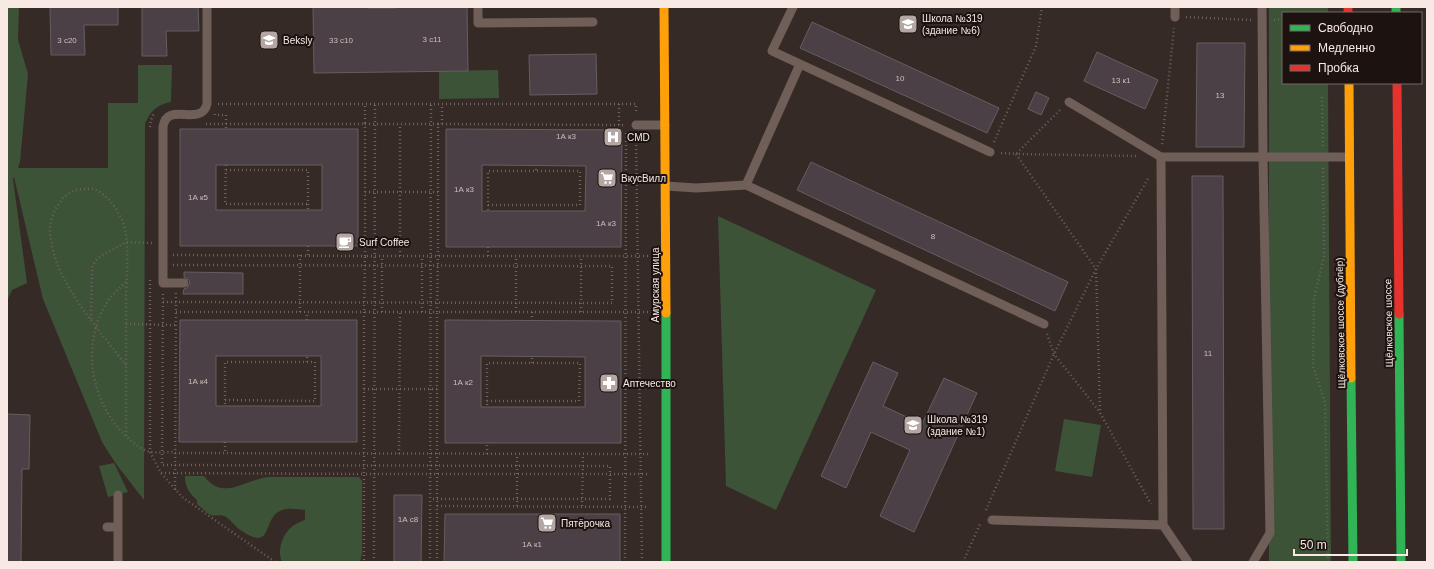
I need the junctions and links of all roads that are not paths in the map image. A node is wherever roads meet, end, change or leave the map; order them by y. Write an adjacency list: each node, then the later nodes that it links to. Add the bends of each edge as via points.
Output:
1 (207, 7): 21 (lane, via 206,109 197,114 173,115 164,123 163,283)
2 (478, 7): 8 (lane, via 478,23)
3 (664, 7): 14 (street, Амурская улица)
4 (793, 7): 9 (lane, via 772,51)
5 (1175, 7): 7 (lane)
6 (1262, 7): 17 (lane)
7 (1175, 17)
8 (593, 22)
9 (800, 64): 15 (lane); 19 (lane)
10 (1349, 84): 18 (street, Щёлковское шоссе (дублёр))
11 (1397, 84): 33 (street, Щёлковское шоссе)
12 (1069, 102): 16 (lane)
13 (636, 125): 14 (lane)
14 (665, 125): 20 (street, Амурская улица)
15 (990, 152)
16 (1161, 157): 17 (lane); 25 (lane)
17 (1263, 157): 18 (lane); 31 (lane, via 1270,533)
18 (1349, 157): 32 (street, Щёлковское шоссе (дублёр))
19 (746, 185): 20 (lane, via 696,188); 22 (lane)
20 (666, 186): 29 (street, Амурская улица)
21 (180, 283)
22 (1044, 324)
23 (118, 495): 27 (lane)
24 (992, 520): 25 (lane)
25 (1163, 525): 30 (lane)
26 (107, 527): 27 (lane)
27 (118, 527): 28 (lane)
28 (118, 562)
29 (666, 562)
30 (1188, 562)
31 (1254, 562)
32 (1353, 562)
33 (1401, 562)

